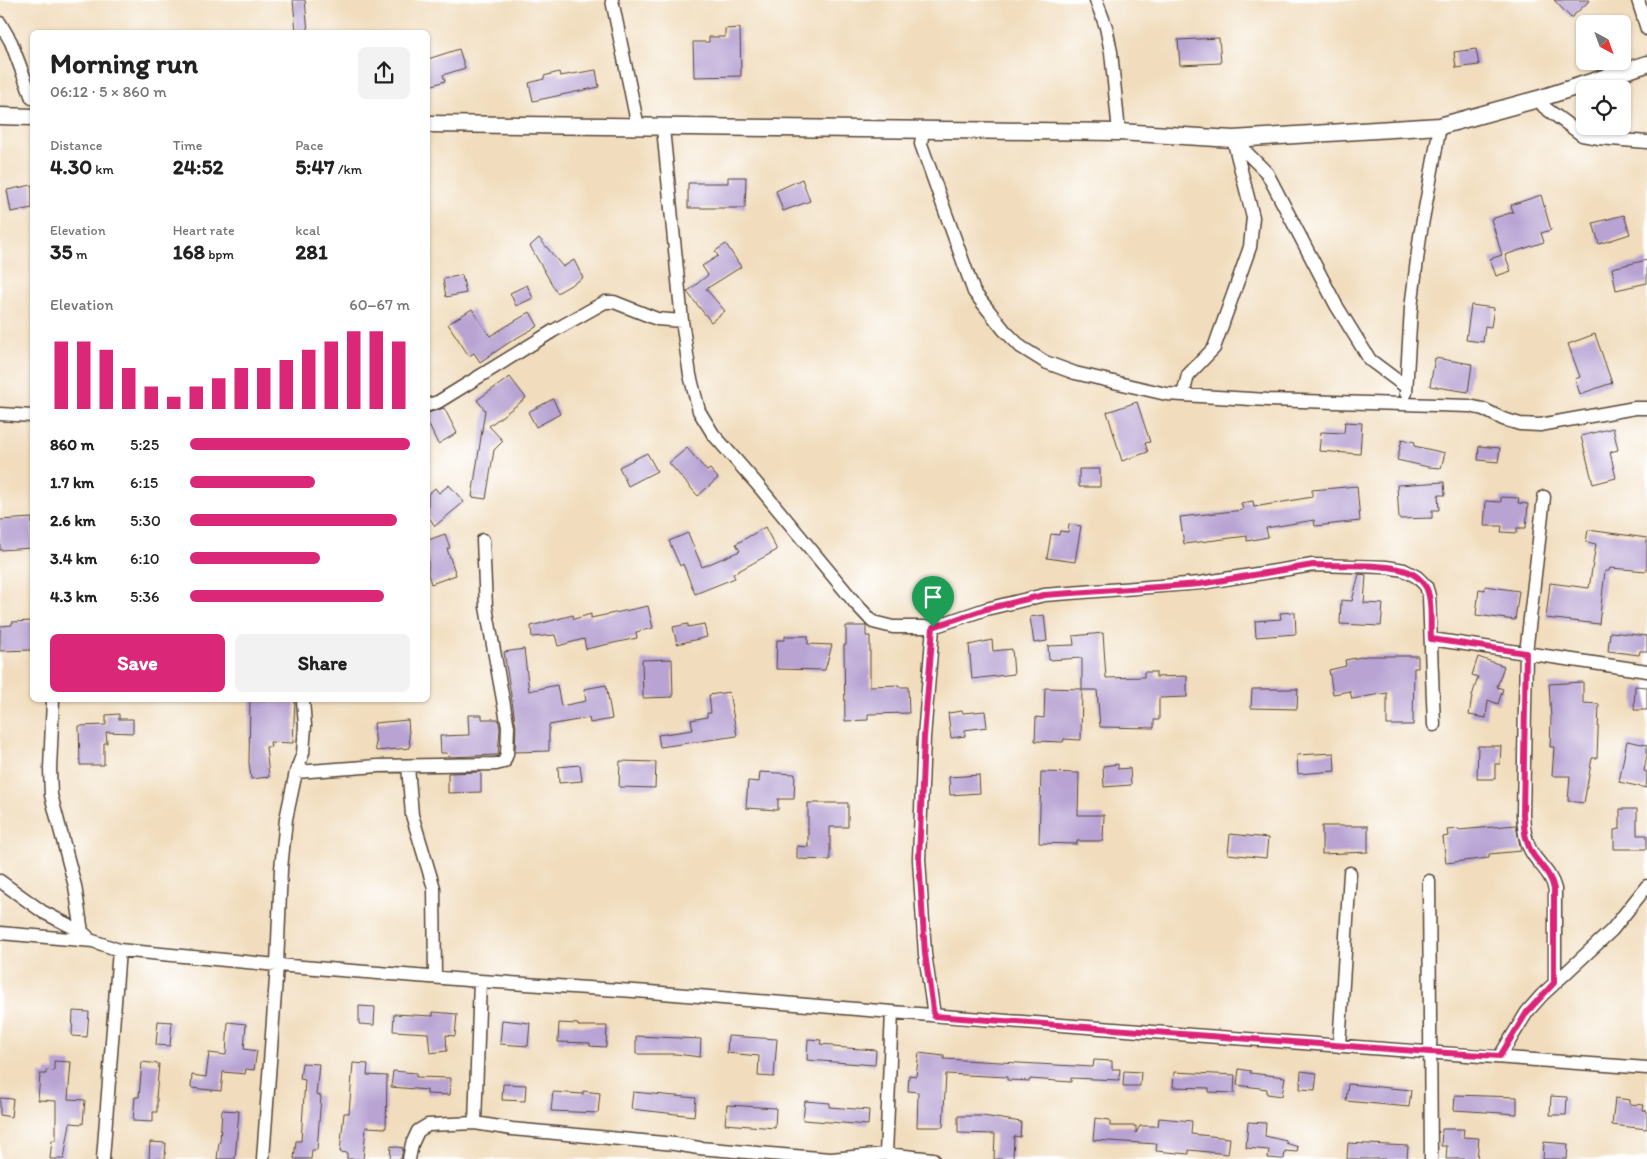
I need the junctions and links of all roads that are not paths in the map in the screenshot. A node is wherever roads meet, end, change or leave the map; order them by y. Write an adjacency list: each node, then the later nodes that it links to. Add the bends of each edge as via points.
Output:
1 (612, 0): 13 (street)
2 (1096, 0): 16 (street, via 1111,52)
3 (1638, 0): 5 (street)
4 (0, 23): 7 (street, via 11,42)
5 (1647, 29)
6 (1647, 64): 8 (street)
7 (30, 93)
8 (1538, 99): 12 (street); 18 (street, via 1544,108 1582,135)
9 (0, 116): 10 (street)
10 (30, 117)
11 (430, 124): 13 (street)
12 (1440, 126): 17 (street); 20 (street, via 1420,236)
13 (638, 127): 14 (street)
14 (663, 128): 15 (street); 19 (street)
15 (923, 129): 16 (street); 21 (street, via 921,144 974,292 1004,330 1021,347 1045,362 1075,373)
16 (1119, 132): 17 (street)
17 (1233, 139): 20 (street, via 1267,173 1336,306 1370,360); 21 (street, via 1254,217 1250,247 1214,348 1188,375)
18 (1647, 142)
19 (682, 321): 22 (street, via 658,319 614,302 605,302); 29 (street, via 699,411 713,434 874,622 893,627)
20 (1406, 387): 23 (street)
21 (1183, 395): 23 (street)
22 (430, 404)
23 (1405, 404): 24 (street, via 1469,406 1483,409 1503,420 1540,425)
24 (1647, 408)
25 (0, 414): 26 (street)
26 (30, 416)
27 (1544, 496): 31 (street)
28 (483, 540): 36 (street, via 486,607 508,727 507,754 504,762 496,764)
29 (933, 627): 30 (street, via 986,609 1044,595 1200,584 1313,565 1386,567 1404,570 1417,577 1426,586 1429,596); 51 (street, via 919,859 925,954)
30 (1431, 639): 31 (street); 35 (street)
31 (1526, 653): 32 (street); 49 (street, via 1523,814 1526,839 1534,856 1552,879 1554,889)
32 (1647, 671)
33 (53, 702): 42 (street, via 51,795 75,886)
34 (304, 702): 37 (street, via 303,753)
35 (1434, 725)
36 (408, 766): 37 (street); 47 (street, via 412,815 434,888)
37 (296, 772): 46 (street, via 286,819 281,869)
38 (1350, 873): 52 (street)
39 (1429, 881): 53 (street)
40 (0, 882): 42 (street, via 42,912)
41 (1647, 886): 49 (street, via 1612,930)
42 (82, 932): 44 (street)
43 (0, 933): 44 (street)
44 (92, 941): 45 (street)
45 (120, 950): 46 (street); 59 (street)
46 (277, 965): 47 (street); 60 (street)
47 (435, 977): 48 (street)
48 (480, 981): 50 (street); 56 (street)
49 (1554, 983): 54 (street, via 1527,1012)
50 (892, 1012): 51 (street); 58 (street)
51 (934, 1016): 52 (street)
52 (1339, 1046): 53 (street)
53 (1430, 1052): 54 (street); 64 (street)
54 (1500, 1056): 55 (street)
55 (1647, 1068)
56 (475, 1123): 57 (street, via 675,1144); 61 (street, via 428,1125 418,1131)
57 (698, 1154): 62 (street)
58 (886, 1154): 62 (street); 63 (street)
59 (103, 1159)
60 (264, 1159)
61 (409, 1159)
62 (830, 1159)
63 (934, 1159)
64 (1431, 1159)

